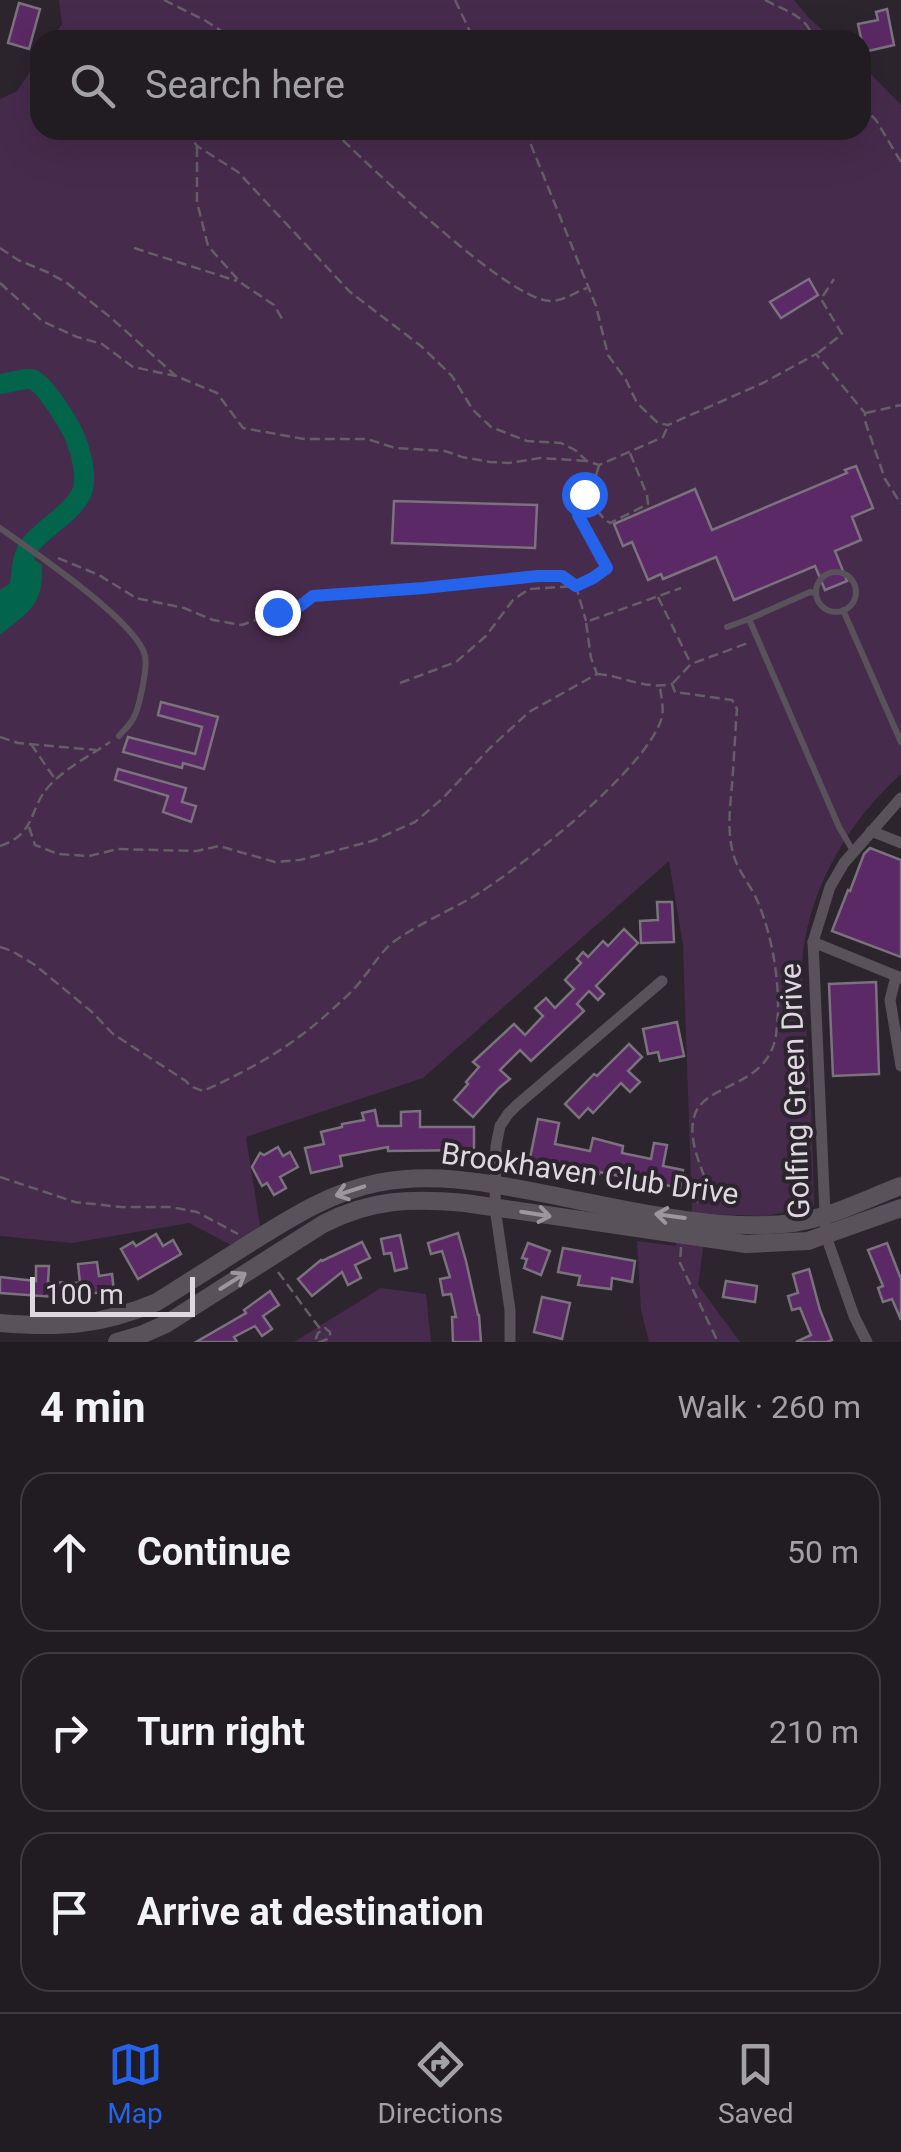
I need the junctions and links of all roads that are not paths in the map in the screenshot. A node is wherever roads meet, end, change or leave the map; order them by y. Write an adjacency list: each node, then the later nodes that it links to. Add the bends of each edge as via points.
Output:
1 (0, 528): 6 (lane, via 107,609 137,640 146,657 135,716)
2 (816, 593): 3 (lane, via 826,608); 3 (lane, via 830,573 843,573 856,588 854,602); 4 (lane)
3 (843, 610): 7 (lane)
4 (749, 619): 5 (lane); 11 (lane)
5 (727, 627)
6 (119, 736)
7 (901, 742)
8 (901, 798): 9 (street, Golfing Green Drive)
9 (871, 831): 10 (street); 11 (street, Golfing Green Drive)
10 (901, 843)
11 (854, 852): 12 (street, Golfing Green Drive, via 830,887)
12 (814, 942): 13 (street); 20 (street, Golfing Green Drive)
13 (898, 977): 15 (street, via 890,1000)
14 (662, 981): 16 (street, via 508,1114 496,1146)
15 (901, 1066)
16 (496, 1184): 18 (street); 21 (main road, Brookhaven Club Drive, one-way to 16); 23 (main road, Brookhaven Club Drive, one-way to 23, via 407,1178 376,1183 317,1202)
17 (901, 1186): 20 (main road, Brookhaven Club Drive)
18 (495, 1208): 21 (main road, Brookhaven Club Drive, one-way to 21); 24 (main road, Brookhaven Club Drive, via 433,1200 374,1204 343,1214); 27 (street)
19 (901, 1208): 22 (main road, Brookhaven Club Drive)
20 (824, 1214): 21 (main road, Brookhaven Club Drive, via 792,1223); 22 (street, Golfing Green Drive)
21 (684, 1227): 22 (main road, Brookhaven Club Drive, via 746,1244)
22 (826, 1236): 28 (street, Golfing Green Drive)
23 (261, 1237): 24 (main road); 25 (main road, Brookhaven Club Drive, via 131,1313)
24 (274, 1255): 26 (main road, Brookhaven Club Drive, one-way to 24, via 166,1324)
25 (10, 1330)
26 (116, 1342)
27 (510, 1342)
28 (867, 1342)

